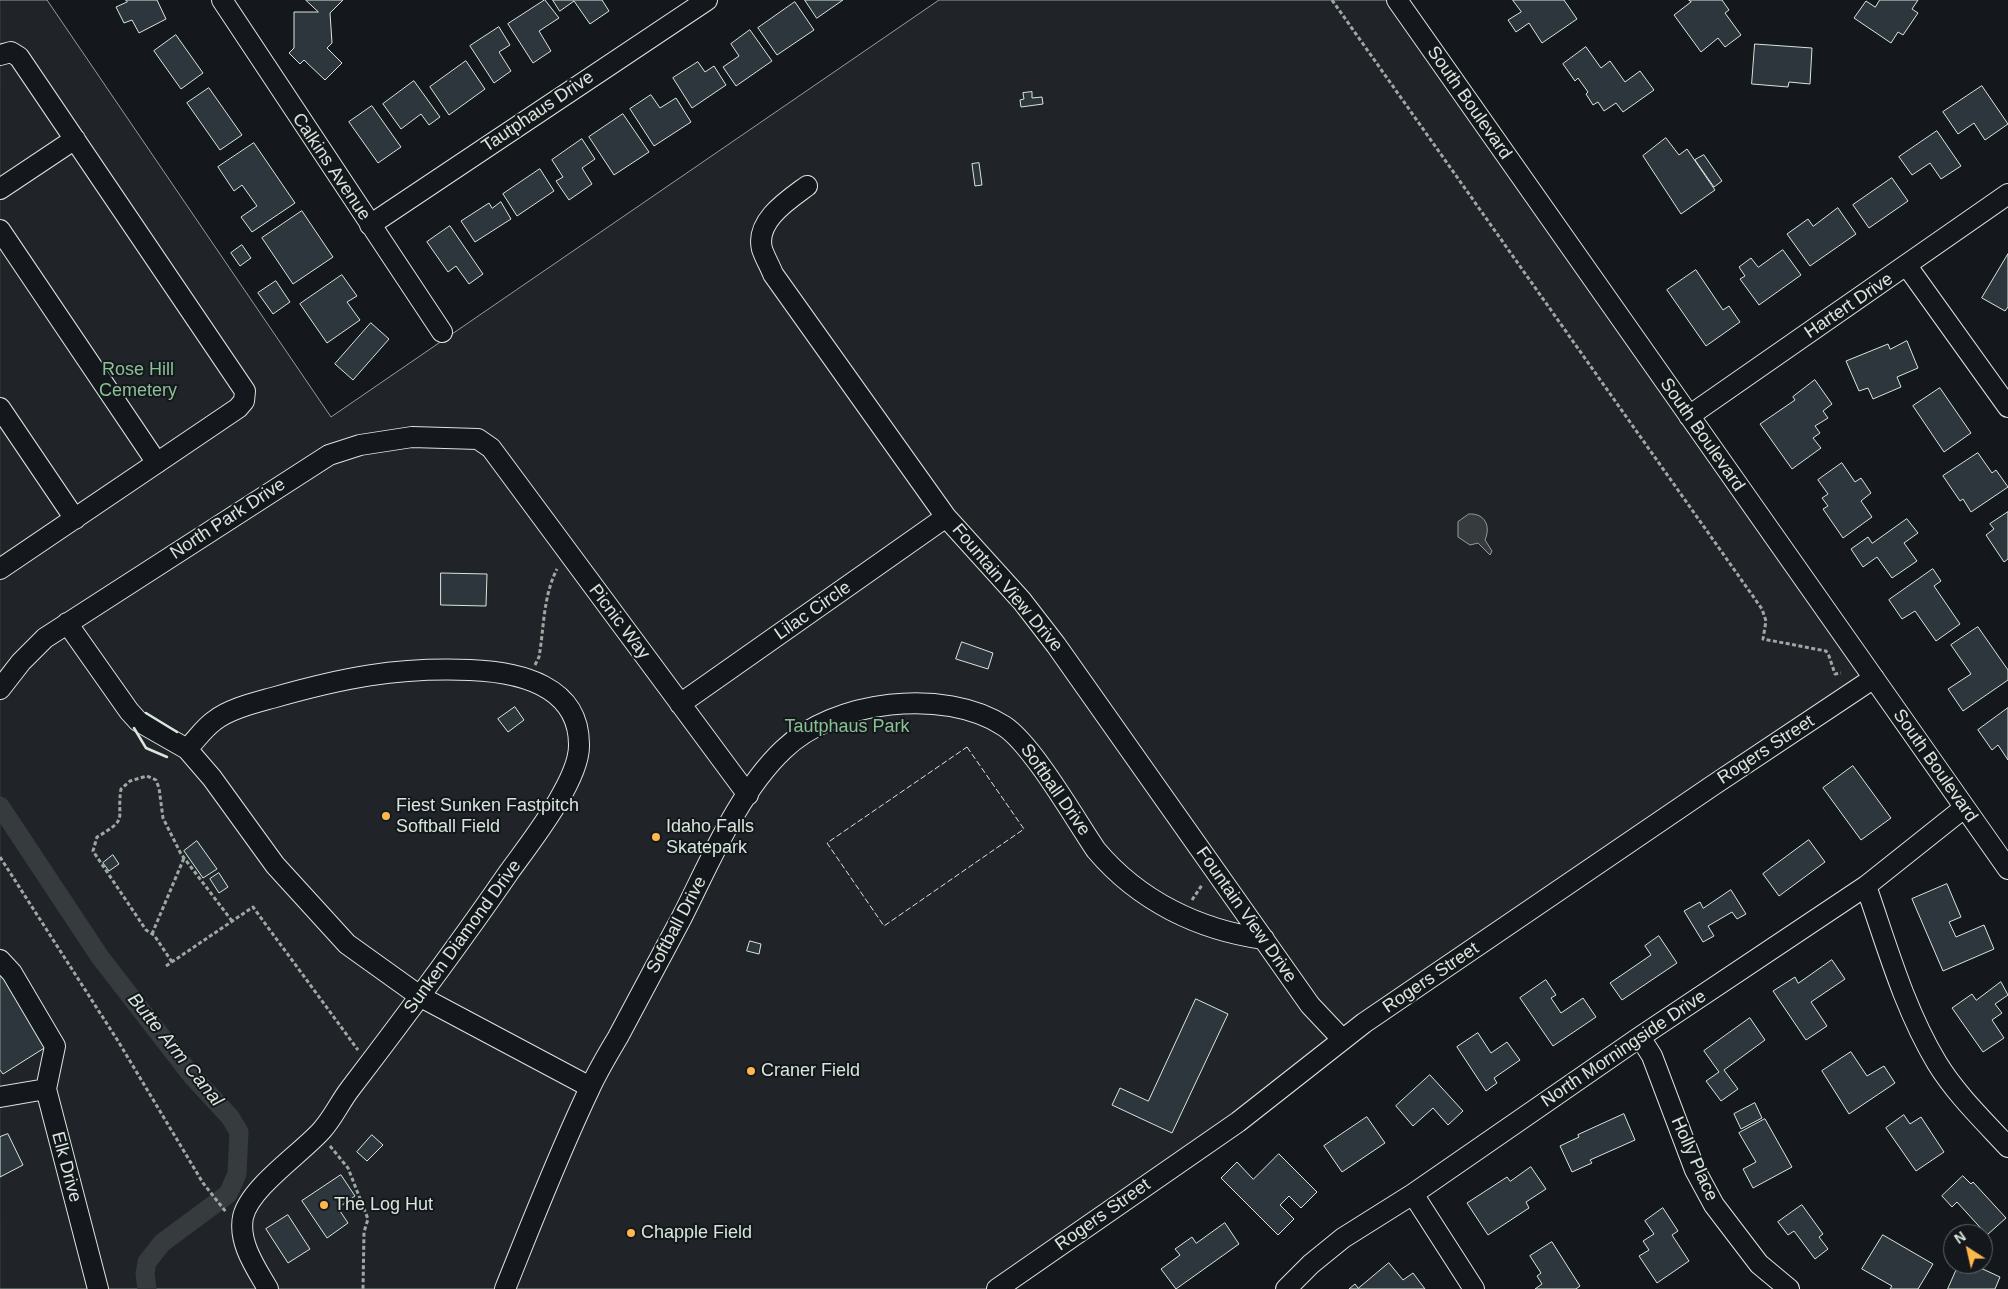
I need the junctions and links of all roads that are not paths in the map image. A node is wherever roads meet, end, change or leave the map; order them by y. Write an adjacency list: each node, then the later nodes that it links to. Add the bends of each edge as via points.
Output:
1 (222, 0): 9 (street, Calkins Avenue)
2 (707, 0): 9 (street, Tautphaus Drive)
3 (1397, 0): 15 (street, South Boulevard)
4 (0, 54): 5 (street, via 11,52 19,57)
5 (75, 139): 7 (street); 17 (street, via 245,391 244,401 238,408)
6 (807, 186): 18 (street, Fountain View Drive, via 782,204 764,227 762,247 773,274)
7 (0, 189)
8 (2008, 194): 11 (street, Hartert Drive)
9 (370, 225): 12 (street, Calkins Avenue)
10 (0, 230): 17 (street)
11 (1907, 266): 13 (street); 15 (street, Hartert Drive)
12 (442, 332)
13 (2008, 407)
14 (0, 408): 19 (street)
15 (1689, 416): 22 (street, South Boulevard)
16 (491, 448): 21 (street, North Park Drive, via 478,439 412,437 360,445 329,455); 24 (street, Picnic Way)
17 (156, 463): 19 (street)
18 (946, 517): 24 (street, Lilac Circle); 30 (street, Fountain View Drive, via 1022,600 1056,645)
19 (75, 519): 20 (street)
20 (0, 569)
21 (67, 623): 23 (street, North Park Drive, via 33,649); 25 (street, via 138,721)
22 (1874, 678): 27 (street, South Boulevard); 34 (street, Rogers Street)
23 (0, 689)
24 (680, 704): 26 (street, Picnic Way)
25 (187, 749): 32 (street, via 275,865 347,944); 32 (street, Sunken Diamond Drive, via 216,720 253,704 328,682 378,672 492,671 528,678 546,686 566,704 578,726 579,749 574,772 531,842)
26 (748, 795): 30 (street, Softball Drive, via 782,750 803,733 826,721 857,711 909,702 962,707 1004,726 1016,736 1111,868 1130,884 1184,916 1231,934); 35 (street, Softball Drive)
27 (1964, 808): 28 (street, South Boulevard); 29 (street, North Morningside Drive)
28 (2008, 870)
29 (1866, 886): 33 (street, North Morningside Drive); 38 (street, via 1908,1008 1937,1063 1963,1099)
30 (1264, 940): 34 (street, Fountain View Drive, via 1310,1004)
31 (0, 960): 36 (street, via 12,973 55,1046)
32 (421, 996): 35 (street); 41 (street, Sunken Diamond Drive, via 319,1133 267,1182 243,1216 243,1237 252,1262)
33 (1640, 1037): 39 (street, North Morningside Drive); 46 (street, Holly Place, via 1652,1056 1695,1170 1714,1205 1759,1264)
34 (1342, 1038): 43 (street, Rogers Street, via 1309,1069 1238,1122)
35 (590, 1087): 42 (street, Softball Drive)
36 (46, 1089): 37 (street); 40 (street, Elk Drive)
37 (0, 1097)
38 (2008, 1147)
39 (1413, 1194): 44 (street, North Morningside Drive, via 1343,1238 1310,1264); 45 (street)
40 (98, 1289)
41 (268, 1289)
42 (505, 1289)
43 (997, 1289)
44 (1286, 1289)
45 (1474, 1289)
46 (1789, 1289)

